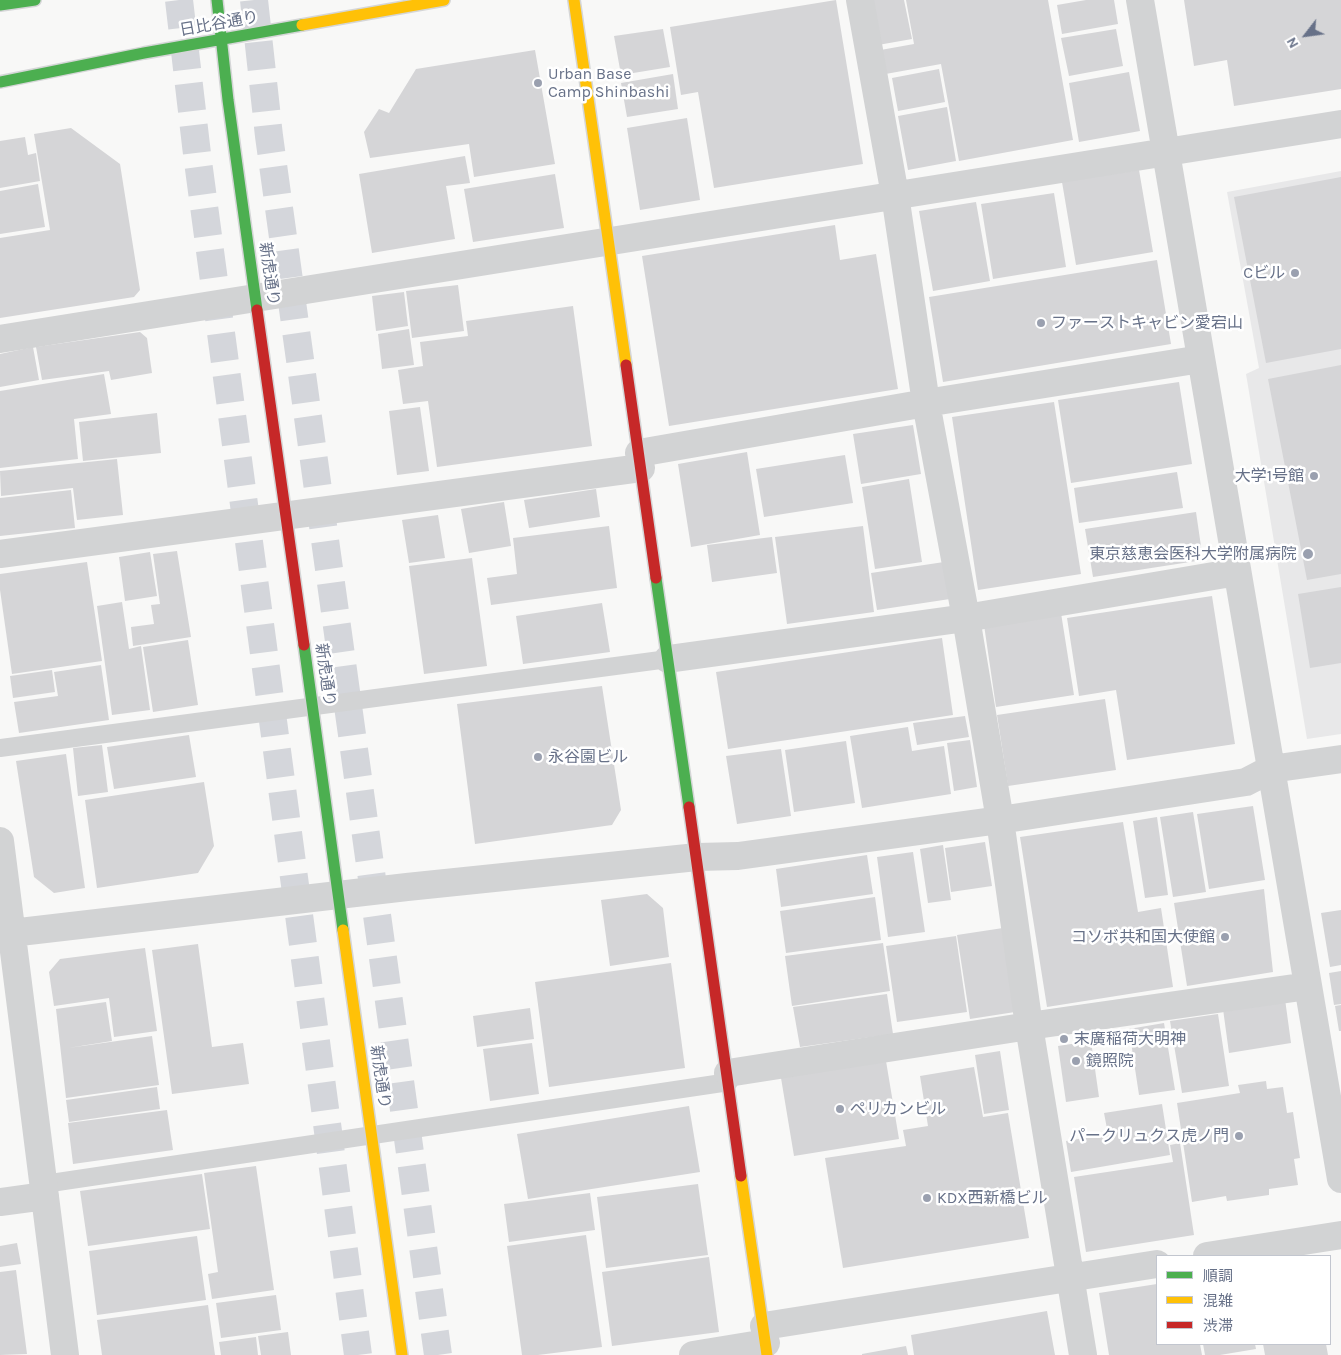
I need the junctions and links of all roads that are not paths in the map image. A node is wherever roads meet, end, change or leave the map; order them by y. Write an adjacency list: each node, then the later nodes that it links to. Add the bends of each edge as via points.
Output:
1 (35, 0): 7 (main road)
2 (217, 0): 8 (main road, 新虎通り)
3 (444, 0): 8 (main road, 日比谷通り)
4 (574, 0): 13 (main road)
5 (860, 0): 12 (street)
6 (1140, 0): 11 (street)
7 (0, 5)
8 (222, 40): 9 (main road, 日比谷通り); 14 (main road, 新虎通り)
9 (0, 82)
10 (1341, 124): 11 (street)
11 (1166, 152): 12 (street); 16 (street)
12 (895, 195): 13 (street); 17 (street)
13 (608, 242): 14 (street); 18 (main road)
14 (256, 298): 15 (street); 19 (main road, 新虎通り)
15 (0, 339)
16 (1201, 360): 17 (street); 21 (street)
17 (926, 403): 18 (street); 22 (street)
18 (640, 461): 19 (street); 23 (main road)
19 (286, 515): 20 (street); 24 (main road, 新虎通り)
20 (0, 554)
21 (1237, 572): 22 (street); 27 (street)
22 (966, 618): 23 (street); 28 (street)
23 (668, 659): 24 (lane); 30 (main road)
24 (313, 706): 25 (lane); 31 (main road, 新虎通り)
25 (0, 748)
26 (1341, 759): 27 (street)
27 (1271, 769): 28 (street, via 1246,782); 34 (street)
28 (1000, 820): 30 (street, via 738,856); 35 (street)
29 (0, 841): 32 (street)
30 (697, 857): 31 (street); 36 (main road)
31 (339, 895): 33 (street); 37 (main road, 新虎通り)
32 (3, 896): 33 (street)
33 (11, 933): 39 (street)
34 (1308, 986): 35 (street); 38 (street)
35 (1029, 1026): 36 (street); 44 (street)
36 (728, 1077): 37 (lane); 45 (main road)
37 (372, 1135): 39 (lane); 47 (main road, 新虎通り)
38 (1341, 1178)
39 (44, 1190): 40 (street); 46 (street)
40 (0, 1202)
41 (1341, 1235): 42 (street)
42 (1213, 1255)
43 (1156, 1264): 44 (street)
44 (1070, 1278): 45 (street); 49 (street)
45 (766, 1341): 48 (street)
46 (65, 1355)
47 (402, 1355)
48 (693, 1355)
49 (1083, 1355)

